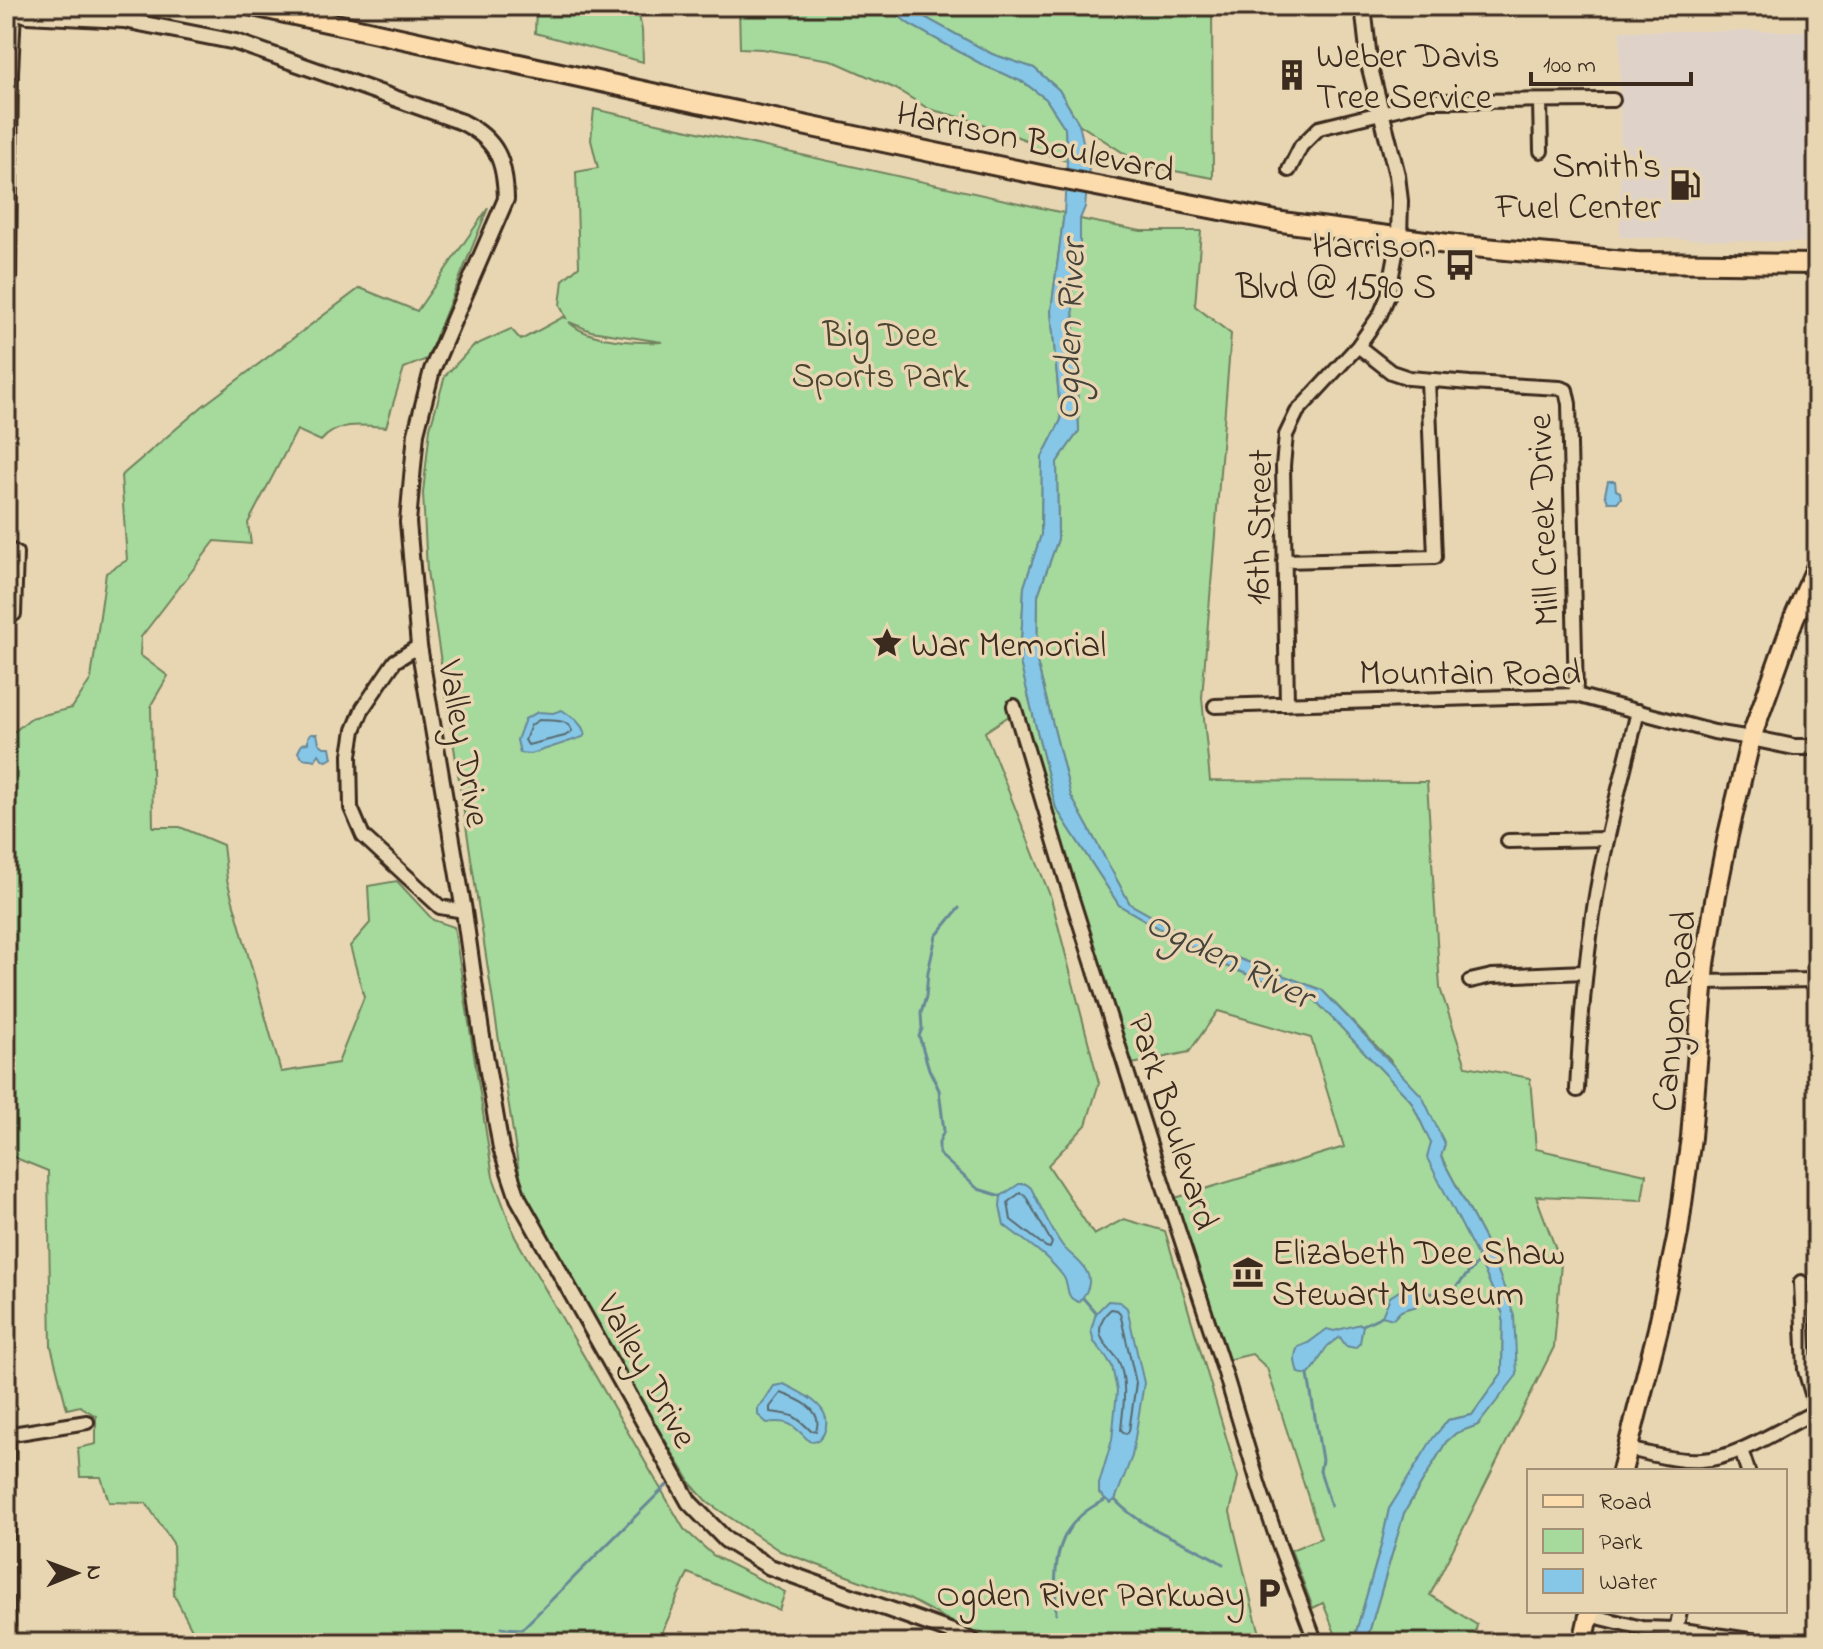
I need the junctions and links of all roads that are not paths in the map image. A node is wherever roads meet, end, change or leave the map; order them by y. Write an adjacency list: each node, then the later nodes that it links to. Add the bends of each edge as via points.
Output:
1 (253, 6): 9 (main road, Harrison Boulevard, via 1045,176 1259,219)
2 (1363, 6): 6 (street, 16th Street, via 1370,68)
3 (12, 8): 11 (street); 18 (street, Valley Drive, via 35,16 124,20 236,42 462,122 492,144 506,179 505,206 432,370 416,433 408,522)
4 (1613, 100): 5 (street)
5 (1540, 101): 6 (street, via 1430,101); 7 (street)
6 (1382, 112): 8 (street, via 1319,128 1301,146); 9 (street, 16th Street, via 1397,175)
7 (1541, 151)
8 (1289, 170)
9 (1399, 238): 10 (main road, Harrison Boulevard, via 1636,262); 12 (street, 16th Street, via 1388,296)
10 (1817, 264)
11 (8, 281)
12 (1358, 346): 13 (street, via 1391,372); 15 (street, 16th Street, via 1297,412 1286,435)
13 (1428, 380): 15 (street, via 1435,557); 19 (street, Mill Creek Drive, via 1566,390)
14 (11, 550): 17 (street)
15 (1284, 561): 20 (street, 16th Street)
16 (1817, 566): 24 (main road, Canyon Road)
17 (14, 614)
18 (419, 646): 28 (street, Valley Drive); 28 (street, via 395,661 363,708 350,755 351,808 363,836 440,907)
19 (1576, 695): 20 (street, Mountain Road); 23 (street, Mountain Road)
20 (1287, 704): 22 (street, Mountain Road)
21 (1014, 706): 49 (street, Park Boulevard, via 1259,1486)
22 (1215, 706)
23 (1638, 711): 24 (street, Mountain Road); 26 (street)
24 (1751, 738): 25 (street, Mountain Road); 32 (main road, Canyon Road, via 1721,865)
25 (1817, 747)
26 (1607, 839): 27 (street); 29 (street)
27 (1508, 841)
28 (464, 911): 48 (street, Valley Drive, via 501,1148 518,1198 689,1502 726,1540 770,1567)
29 (1585, 972): 31 (street); 33 (street)
30 (1817, 980): 32 (street)
31 (1470, 981)
32 (1703, 982): 38 (main road, Canyon Road, via 1678,1233)
33 (1577, 1090)
34 (1801, 1282): 35 (street, via 1805,1370)
35 (1817, 1411): 39 (street)
36 (87, 1422): 37 (street)
37 (7, 1435): 47 (street)
38 (1628, 1449): 39 (street, via 1682,1460 1716,1459); 40 (main road, Canyon Road)
39 (1741, 1450): 41 (street)
40 (1623, 1469)
41 (1747, 1469)
42 (1590, 1613): 44 (street); 50 (main road)
43 (1680, 1613): 45 (street)
44 (1642, 1628): 45 (street); 51 (street)
45 (1676, 1629): 46 (street)
46 (1756, 1642)
47 (8, 1643)
48 (975, 1643)
49 (1316, 1643)
50 (1583, 1643)
51 (1639, 1643)

